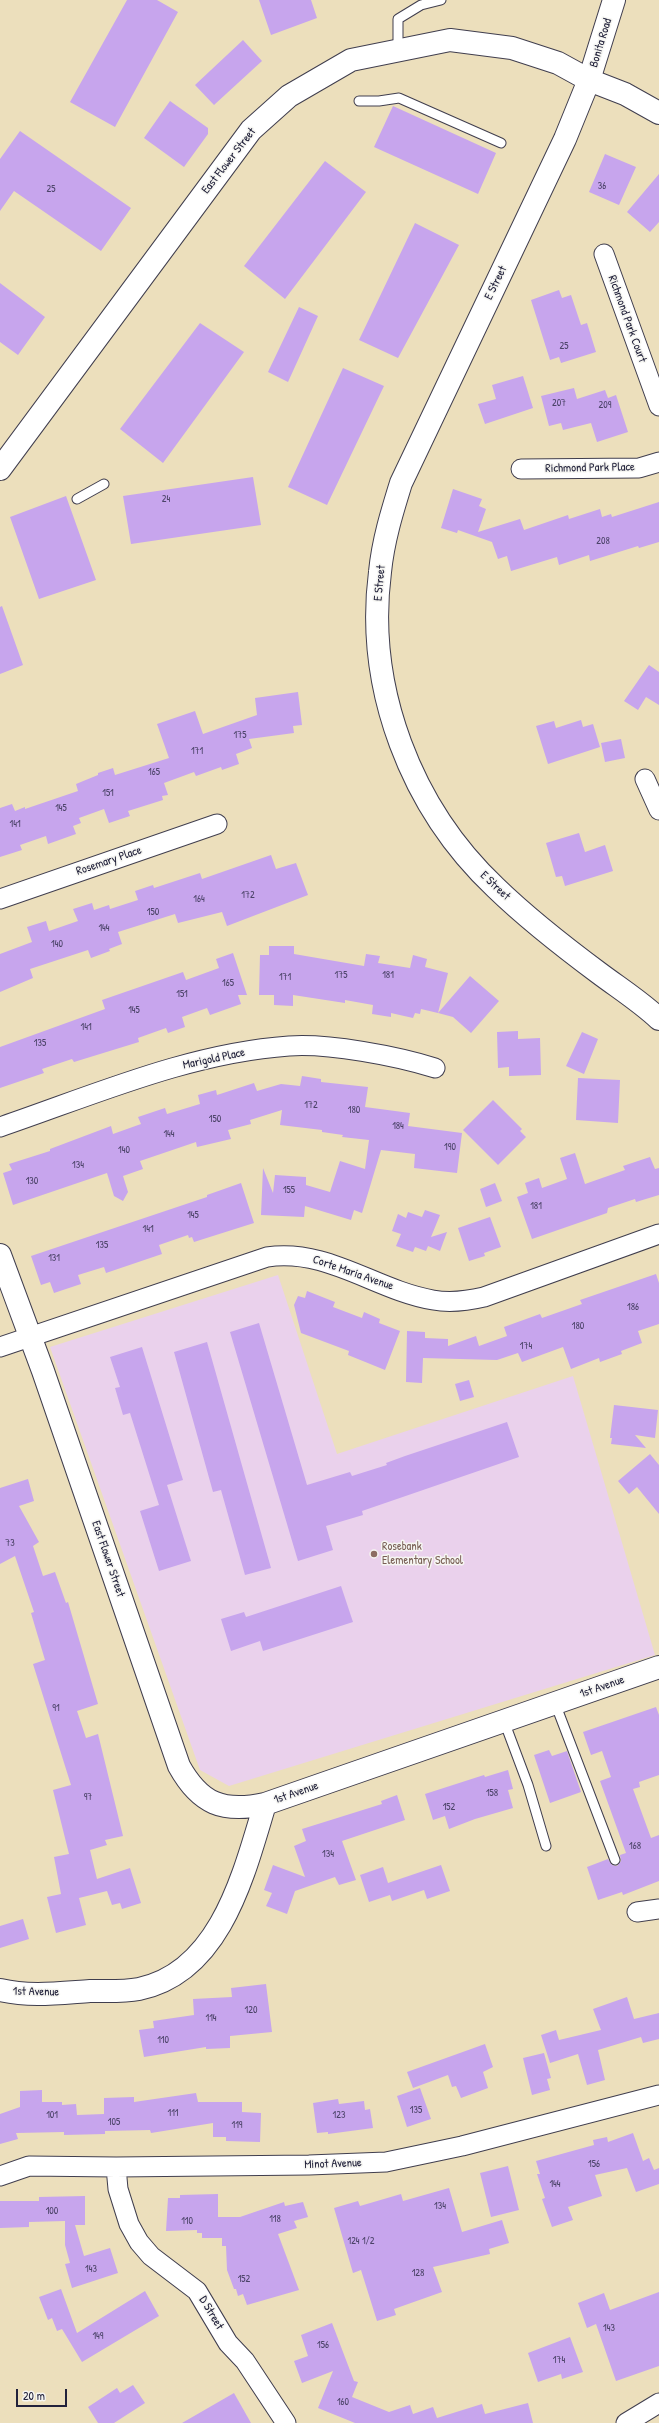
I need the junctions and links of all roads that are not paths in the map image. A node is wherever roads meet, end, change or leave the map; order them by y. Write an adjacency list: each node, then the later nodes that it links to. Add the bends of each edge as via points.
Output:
1 (441, 0): 3 (lane, via 421,6 398,19)
2 (614, 0): 4 (street, Bonita Road)
3 (398, 51): 4 (street, East Flower Street, via 450,40 512,48 558,63); 11 (street, East Flower Street, via 351,60 289,96 251,130)
4 (589, 80): 6 (street, Bonita Road, via 625,94); 19 (street, E Street, via 565,139 401,483 384,542 380,572 378,633 386,694 398,737 414,776 441,825 476,869 496,889 563,946)
5 (359, 101): 7 (lane, via 399,98)
6 (659, 113)
7 (501, 143)
8 (604, 254): 9 (street, Richmond Park Court)
9 (659, 406)
10 (659, 462): 12 (street, Richmond Park Place, via 639,468)
11 (0, 468)
12 (521, 470)
13 (104, 484): 14 (lane)
14 (76, 499)
15 (645, 779): 16 (street)
16 (659, 810)
17 (218, 824): 18 (street, Rosemary Place)
18 (0, 899)
19 (659, 1019)
20 (436, 1068): 21 (street, Marigold Place, via 411,1060 366,1053 318,1046 290,1046 200,1059)
21 (0, 1127)
22 (659, 1234): 24 (street, Corte Maria Avenue, via 484,1297 450,1302 419,1297 323,1260 298,1256 267,1257)
23 (0, 1255): 24 (street, East Flower Street)
24 (30, 1339): 25 (street, Corte Maria Avenue); 29 (street, East Flower Street, via 178,1766 193,1789 207,1800 227,1808)
25 (0, 1347)
26 (659, 1667): 27 (street, 1st Avenue)
27 (555, 1703): 28 (street, 1st Avenue); 31 (lane)
28 (504, 1721): 29 (street, 1st Avenue); 30 (lane, via 528,1785)
29 (265, 1804): 34 (street, 1st Avenue, via 248,1862 220,1924 199,1956 187,1966 138,1989 44,1994)
30 (546, 1846)
31 (615, 1860)
32 (659, 1909): 33 (street)
33 (637, 1912)
34 (0, 1990)
35 (659, 2095): 36 (street, Minot Avenue, via 462,2146 386,2162)
36 (116, 2168): 37 (street, Minot Avenue, via 29,2166); 39 (street, D Street, via 118,2189 128,2224 139,2242 151,2256 197,2291 228,2343 245,2361)
37 (0, 2176)
38 (659, 2403): 40 (street)
39 (286, 2423)
40 (626, 2423)

